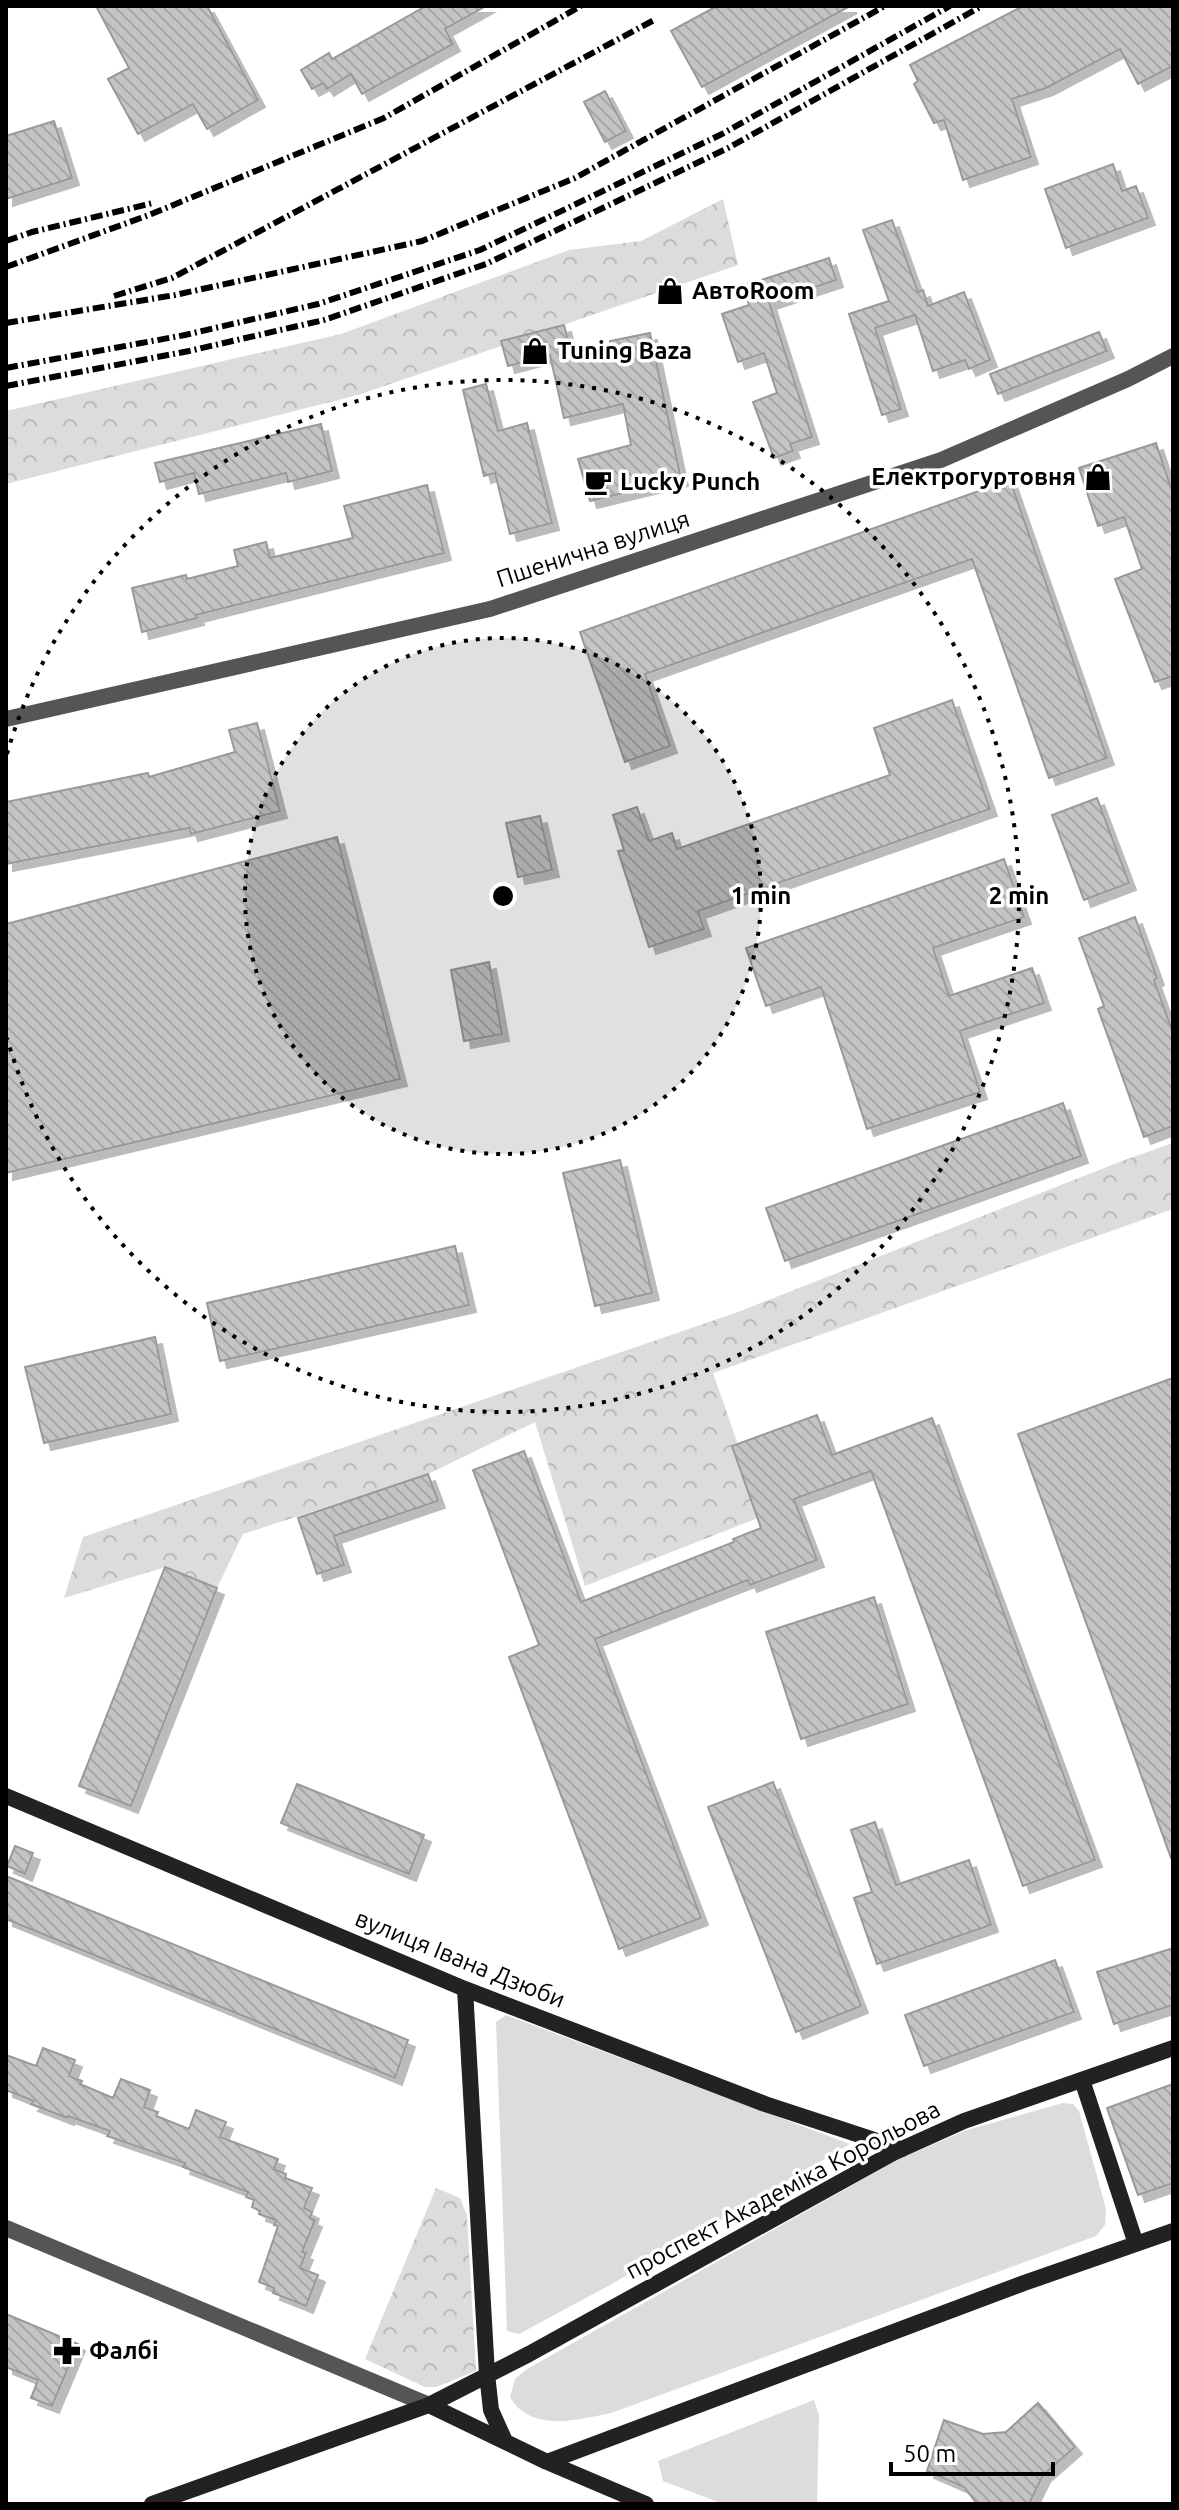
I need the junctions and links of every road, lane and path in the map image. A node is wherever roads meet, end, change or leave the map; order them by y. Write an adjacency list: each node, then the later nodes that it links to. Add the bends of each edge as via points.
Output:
1 (1173, 356): 2 (street, Пшенична вулиця, via 941,460 490,609)
2 (6, 719)
3 (6, 1796): 4 (main road, вулиця Івана Дзюби)
4 (465, 1989): 7 (main road, вулиця Івана Дзюби, via 765,2104); 11 (main road)
5 (1173, 2048): 6 (main road, проспект Академіка Корольова)
6 (1082, 2080): 7 (main road, проспект Академіка Корольова); 10 (main road)
7 (902, 2149): 11 (main road, проспект Академіка Корольова)
8 (6, 2228): 12 (street)
9 (1173, 2231): 10 (main road)
10 (1136, 2244): 14 (main road)
11 (487, 2374): 12 (main road, проспект Академіка Корольова); 13 (main road, via 491,2410)
12 (429, 2405): 13 (main road); 15 (main road, проспект Академіка Корольова)
13 (505, 2441): 14 (main road)
14 (547, 2462): 16 (main road)
15 (152, 2504)
16 (646, 2504)

